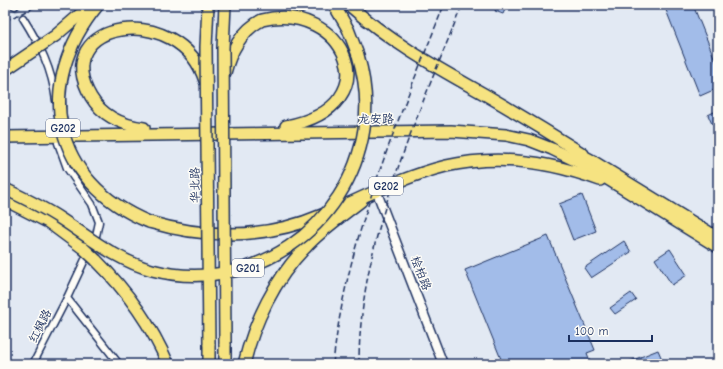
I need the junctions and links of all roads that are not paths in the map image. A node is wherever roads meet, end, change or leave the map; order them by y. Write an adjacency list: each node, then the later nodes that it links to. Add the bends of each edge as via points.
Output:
1 (91, 5): 10 (highway, bridge, via 55,36)
2 (98, 5): 21 (highway, G202, bridge, via 75,37 64,65 59,97 63,129 79,168 95,188 121,208 150,222 199,233 250,233 305,221)
3 (208, 5): 12 (highway, 华北路, bridge)
4 (224, 5): 11 (highway, bridge)
5 (334, 5): 20 (highway, G201, bridge, via 354,41 363,70 366,101 362,144 344,189 327,213 307,234 272,258 242,270 214,275 182,276 152,270 118,256 37,204)
6 (349, 5): 19 (highway, via 407,50)
7 (22, 18): 13 (street, via 38,42 48,65 55,91)
8 (112, 21): 15 (highway, via 92,38 85,53 83,61 86,86 99,107 115,120)
9 (174, 28): 12 (highway, bridge, via 192,50 202,68)
10 (5, 70)
11 (223, 85): 14 (highway, bridge, via 227,63 244,34 260,21 276,14 295,12 323,21 339,38 347,56 347,80 338,99 321,115); 31 (highway, bridge)
12 (207, 88): 30 (highway, 华北路, bridge)
13 (56, 123)
14 (286, 126): 15 (highway, 龙安路); 19 (highway, 龙安路, via 482,126 531,135)
15 (144, 128): 16 (highway, 龙安路)
16 (5, 130)
17 (5, 137): 22 (highway, 龙安路, via 481,132 529,140 552,149 585,165)
18 (58, 143): 26 (street, 红枫路, via 67,168 92,204 99,222 96,236)
19 (590, 158): 24 (highway, 龙安路)
20 (5, 188)
21 (376, 190): 22 (highway, G202, via 446,166 468,162 513,160 580,172); 32 (highway, via 317,236 292,264 262,314); 33 (street, 桧柏路)
22 (625, 190): 25 (highway, 龙安路 / G202)
23 (5, 200): 29 (highway, bridge, via 48,222 96,260 139,311)
24 (718, 238)
25 (718, 247)
26 (67, 298): 27 (street, 红枫路); 28 (street)
27 (33, 364)
28 (119, 364)
29 (168, 364)
30 (209, 364)
31 (225, 364)
32 (244, 364)
33 (443, 364)

